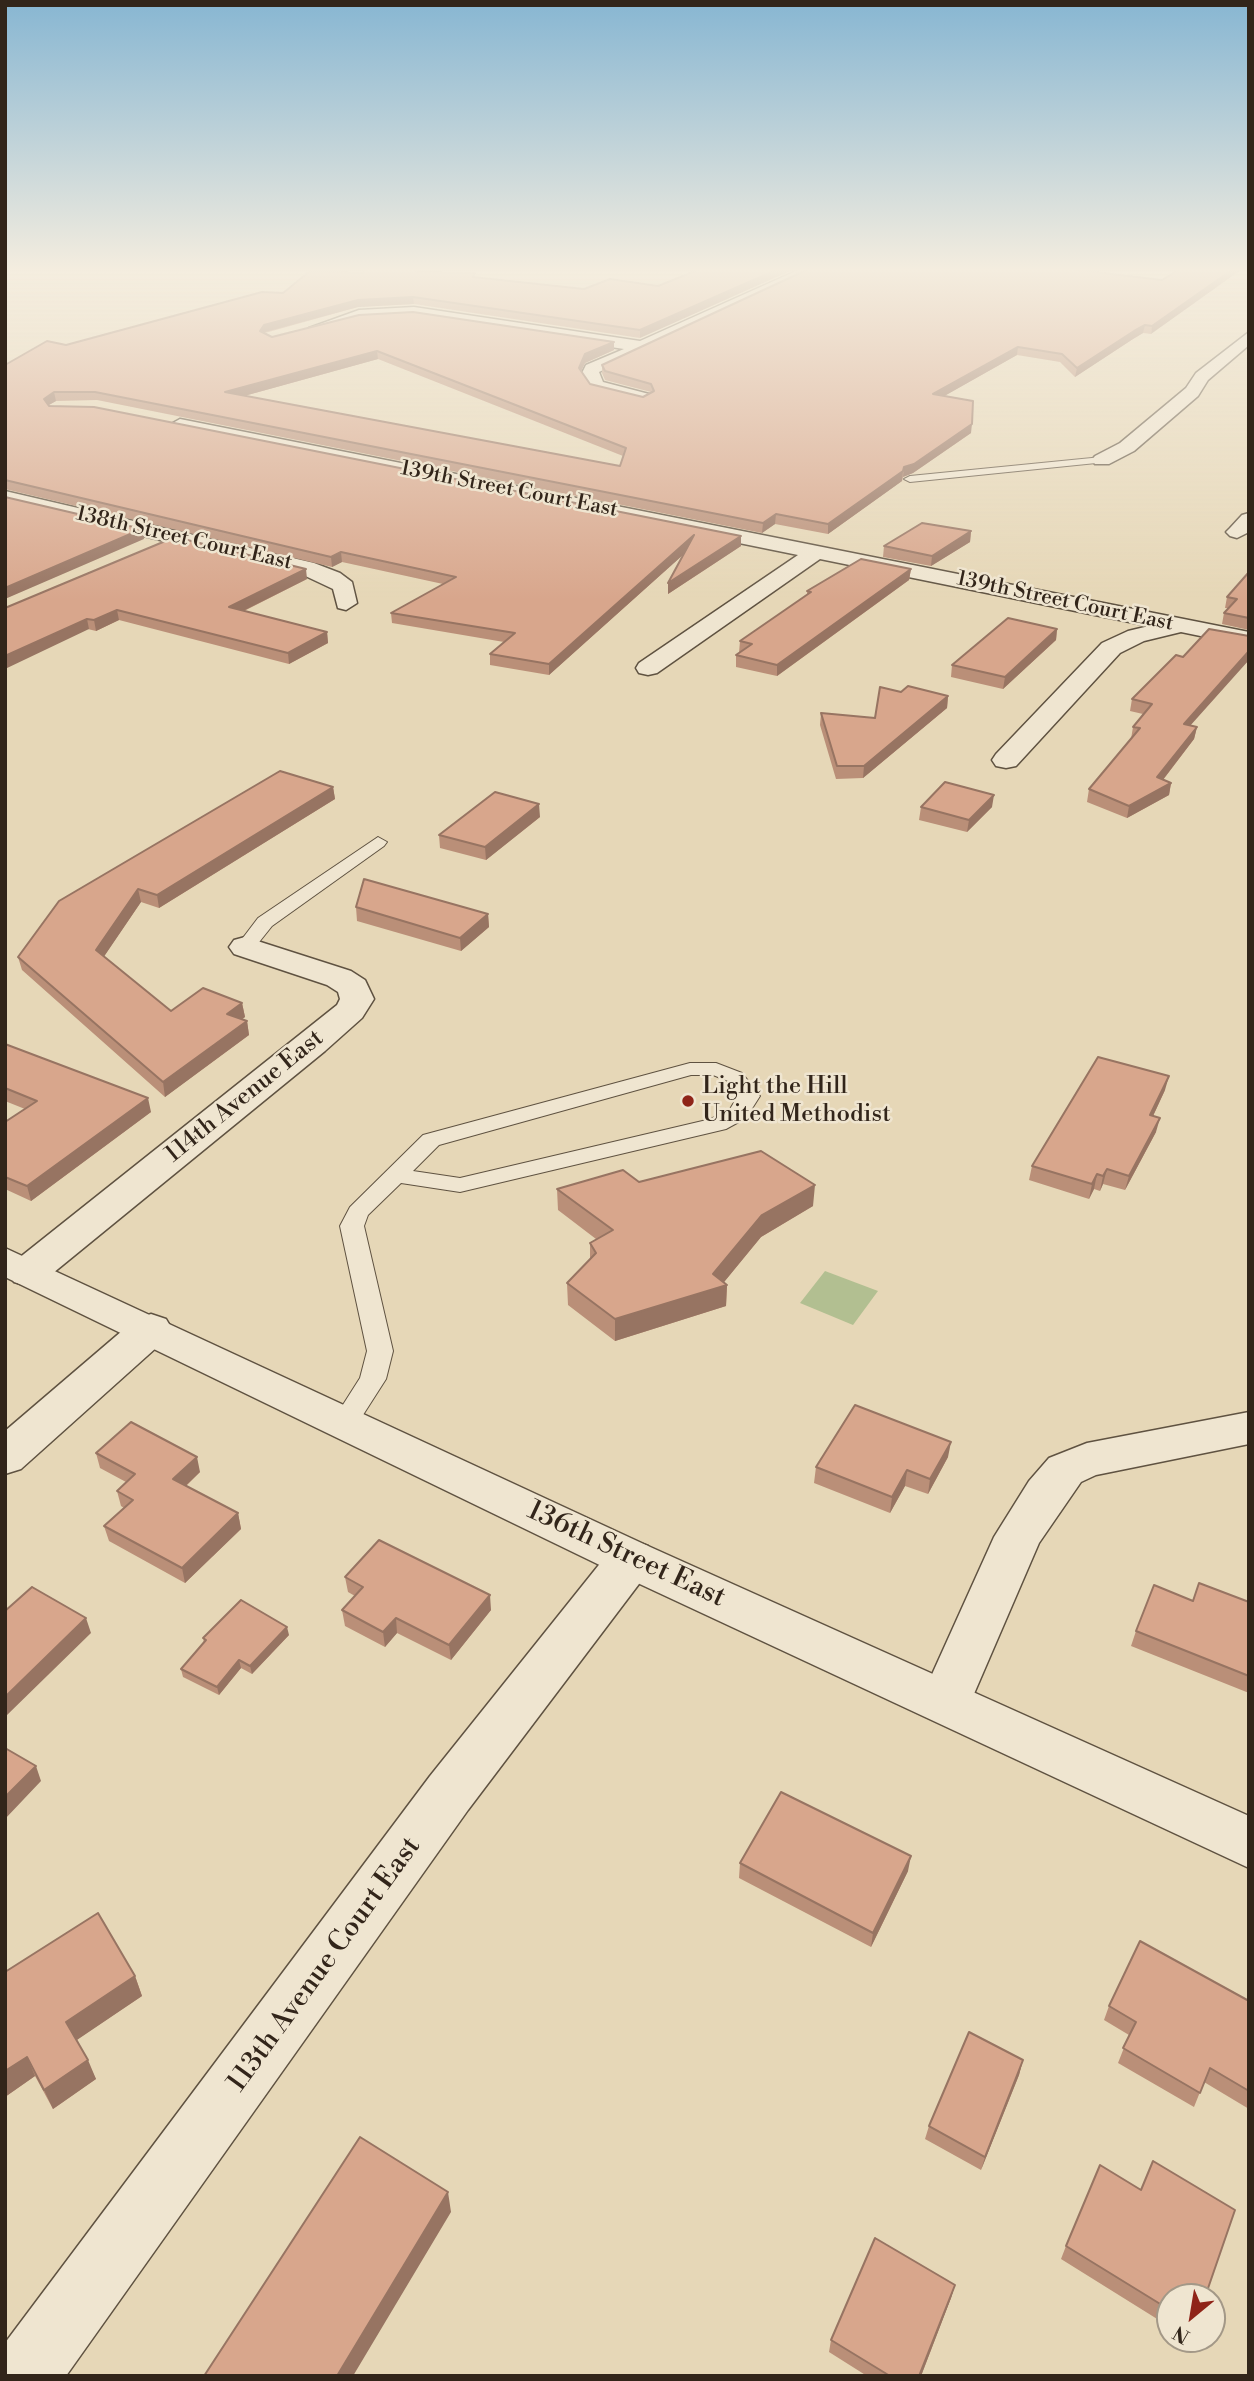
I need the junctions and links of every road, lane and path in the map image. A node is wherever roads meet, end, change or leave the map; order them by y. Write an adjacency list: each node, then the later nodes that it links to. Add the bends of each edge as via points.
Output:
1 (591, 378): 3 (street, via 597,386)
2 (1201, 378): 5 (street, via 1192,392 1126,447)
3 (643, 398)
4 (164, 421): 9 (street, 139th Street Court East)
5 (1102, 460): 6 (lane)
6 (910, 479)
7 (5, 496): 8 (street, 138th Street Court East)
8 (175, 536): 10 (street); 11 (street, 138th Street Court East, via 332,578 344,587)
9 (816, 552): 12 (street, 139th Street Court East); 14 (street)
10 (137, 553)
11 (346, 603)
12 (1183, 626): 13 (street, 139th Street Court East); 15 (street, via 1136,636 1111,648)
13 (1249, 639)
14 (648, 668)
15 (1006, 760)
16 (378, 842): 17 (lane, via 265,922)
17 (244, 947): 19 (street, 114th Avenue East, via 339,978 353,988 357,999 313,1044)
18 (396, 1175): 18 (lane, via 431,1140 690,1069 716,1069 735,1077 749,1096 738,1113 718,1124 460,1185); 21 (lane, via 358,1212 352,1226 380,1351 373,1379)
19 (16, 1266): 20 (street, 136th Street East)
20 (150, 1329): 21 (street, 136th Street East); 23 (street)
21 (345, 1422): 24 (street, 136th Street East)
22 (1249, 1428): 25 (street, via 1087,1460 1065,1470 1018,1537)
23 (5, 1457)
24 (631, 1559): 25 (street, 136th Street East); 27 (street, 113th Avenue Court East, via 449,1793)
25 (946, 1701): 26 (street, 136th Street East)
26 (1249, 1843)
27 (24, 2376)

